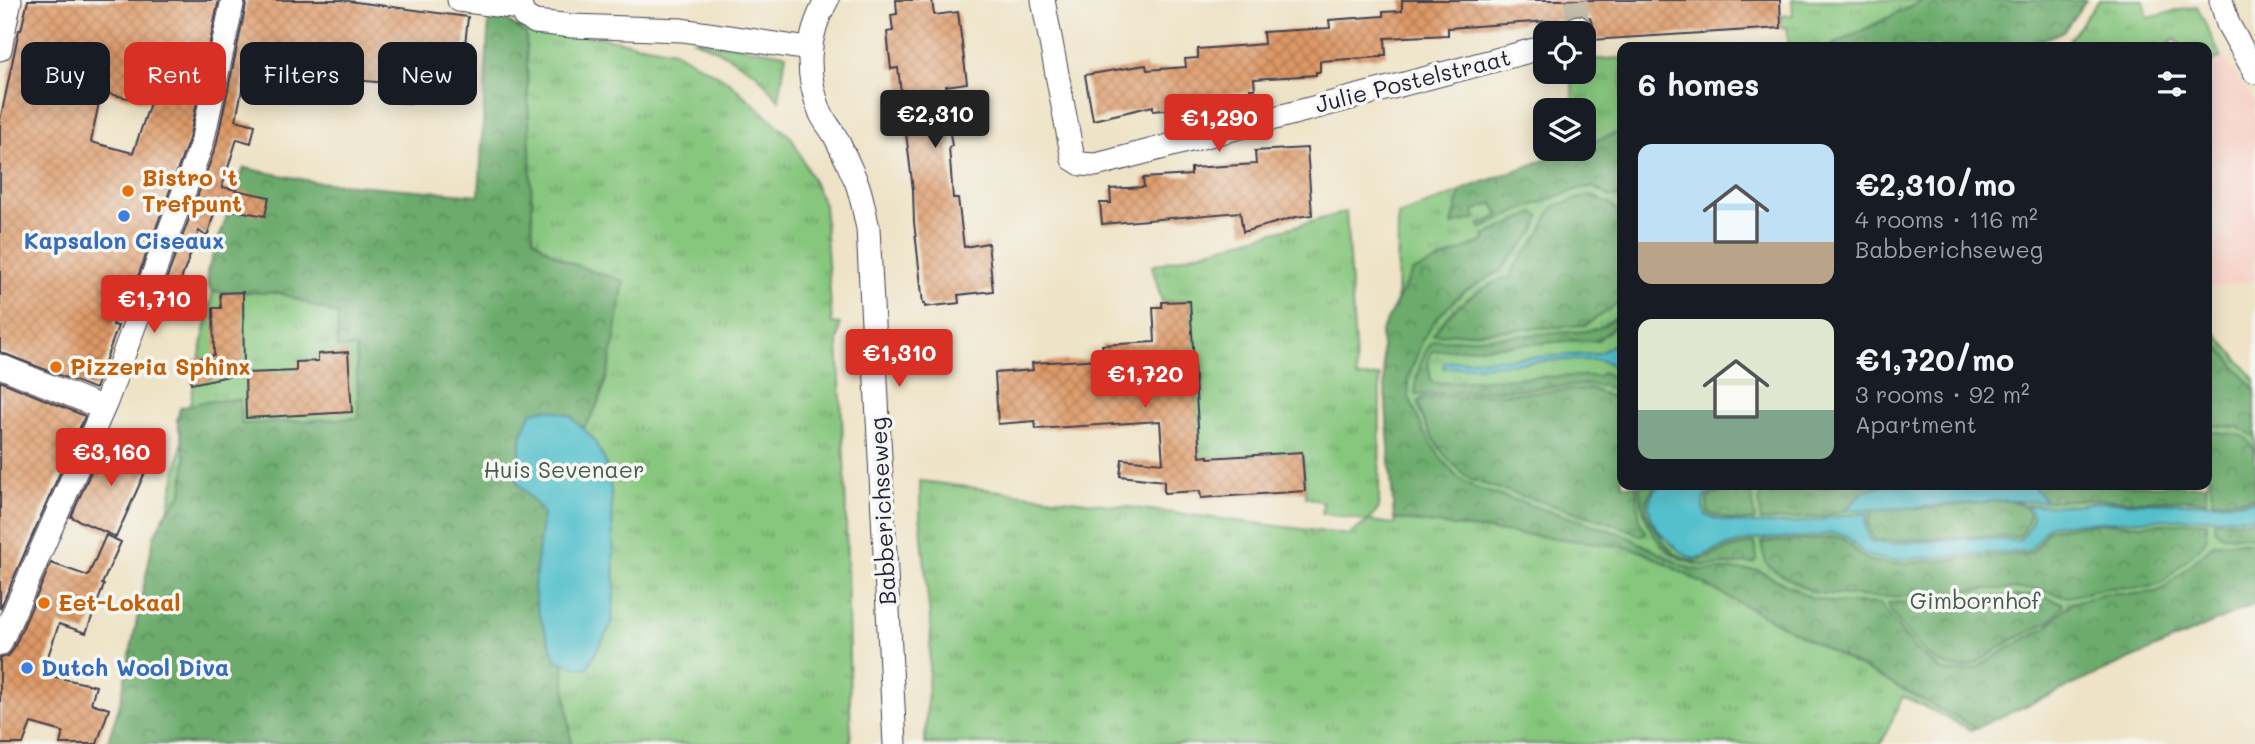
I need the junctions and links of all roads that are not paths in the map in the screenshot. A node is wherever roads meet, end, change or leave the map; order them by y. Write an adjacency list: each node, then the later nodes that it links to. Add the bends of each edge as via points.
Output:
1 (10, 0): 8 (street)
2 (233, 0): 13 (street, via 202,143)
3 (459, 0): 7 (street)
4 (827, 0): 9 (street, Babberichseweg, via 815,21)
5 (1043, 0): 10 (street, Julie Postelstraat, via 1073,159 1081,164 1096,165)
6 (2221, 0): 11 (street, via 2228,24)
7 (519, 4): 9 (street, via 528,20 552,24 682,30)
8 (0, 49)
9 (809, 49): 15 (street, Babberichseweg, via 811,80 821,115 857,184 868,228)
10 (1533, 50)
11 (2255, 72)
12 (0, 366): 13 (street)
13 (103, 408): 14 (street)
14 (0, 644)
15 (895, 744)

